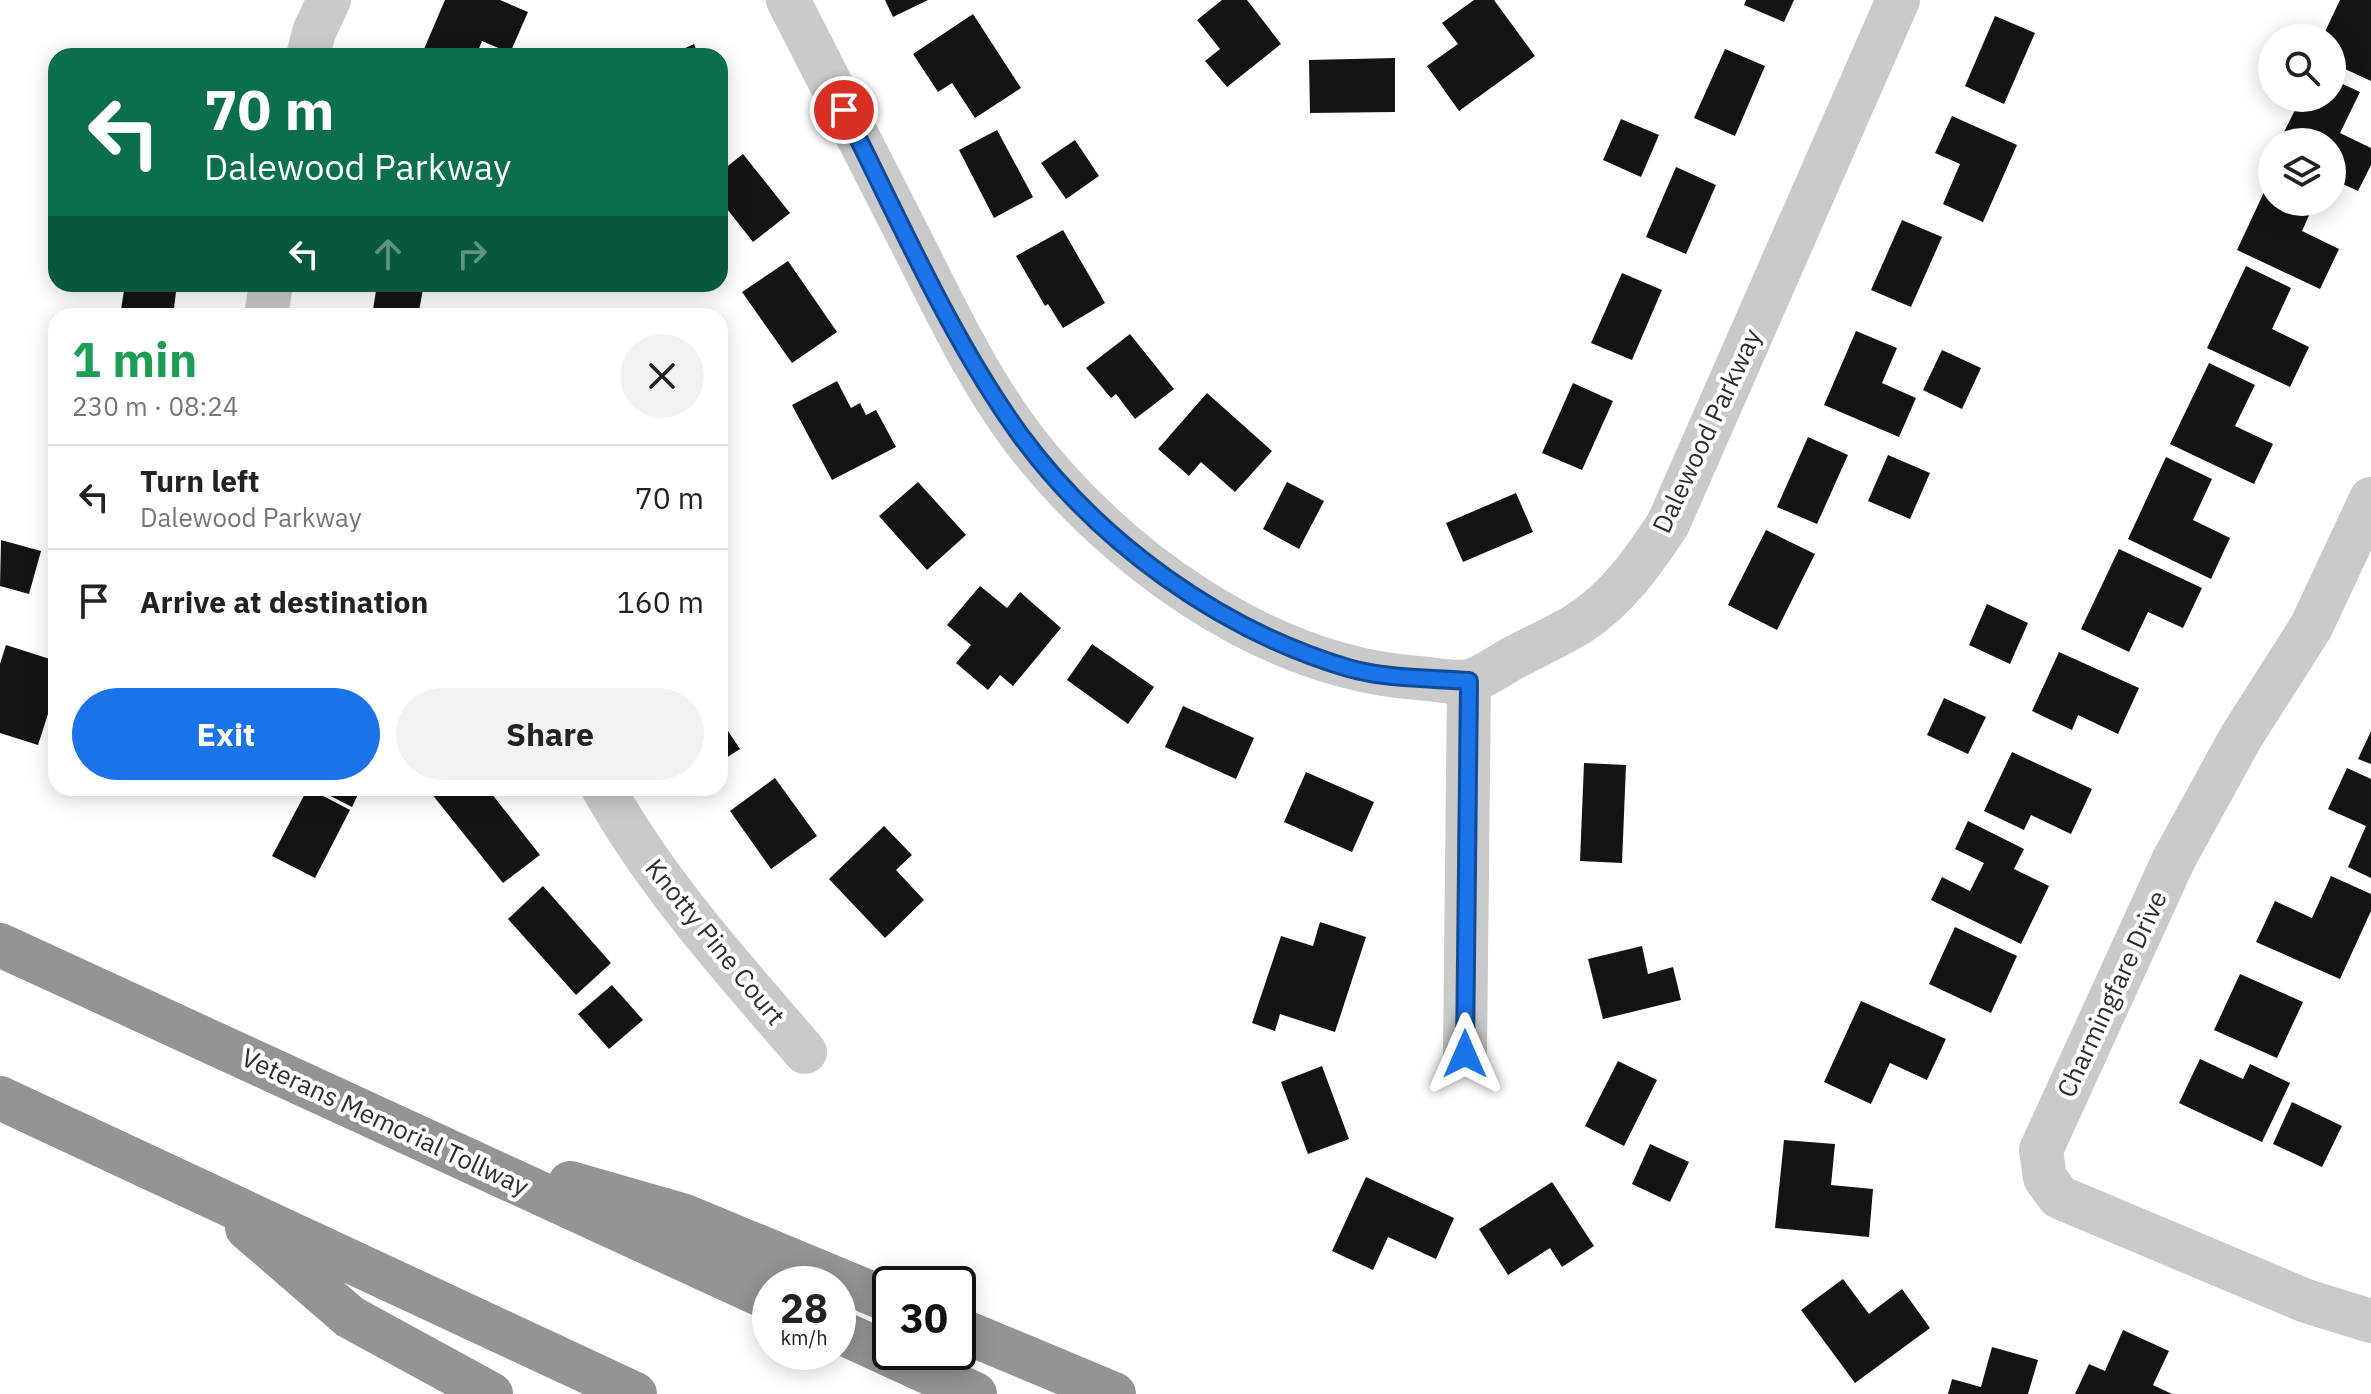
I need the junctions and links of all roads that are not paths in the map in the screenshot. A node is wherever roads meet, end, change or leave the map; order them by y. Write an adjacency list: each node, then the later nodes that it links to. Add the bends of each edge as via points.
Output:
1 (329, 0): 4 (street)
2 (788, 0): 6 (street, via 981,374 1022,437 1068,491 1145,562 1249,627 1351,668)
3 (1898, 0): 6 (street, Dalewood Parkway, via 1668,524 1617,592 1580,623)
4 (310, 48)
5 (2371, 499): 16 (street, Charmingfare Drive, via 2311,627 2241,737 2174,859 2041,1150 2045,1178 2059,1197 2306,1301)
6 (1469, 681): 10 (street)
7 (608, 796): 9 (street, Knotty Pine Court, via 683,910)
8 (0, 945): 12 (highway, Veterans Memorial Tollway)
9 (805, 1052)
10 (1465, 1054)
11 (0, 1098): 13 (highway)
12 (431, 1143): 14 (highway, Veterans Memorial Tollway); 15 (highway, via 685,1216)
13 (206, 1193): 19 (highway, via 350,1317); 20 (highway)
14 (752, 1291)
15 (872, 1294)
16 (2371, 1321)
17 (976, 1336): 22 (highway)
18 (856, 1339): 21 (highway)
19 (491, 1394)
20 (635, 1394)
21 (975, 1394)
22 (1114, 1394)

